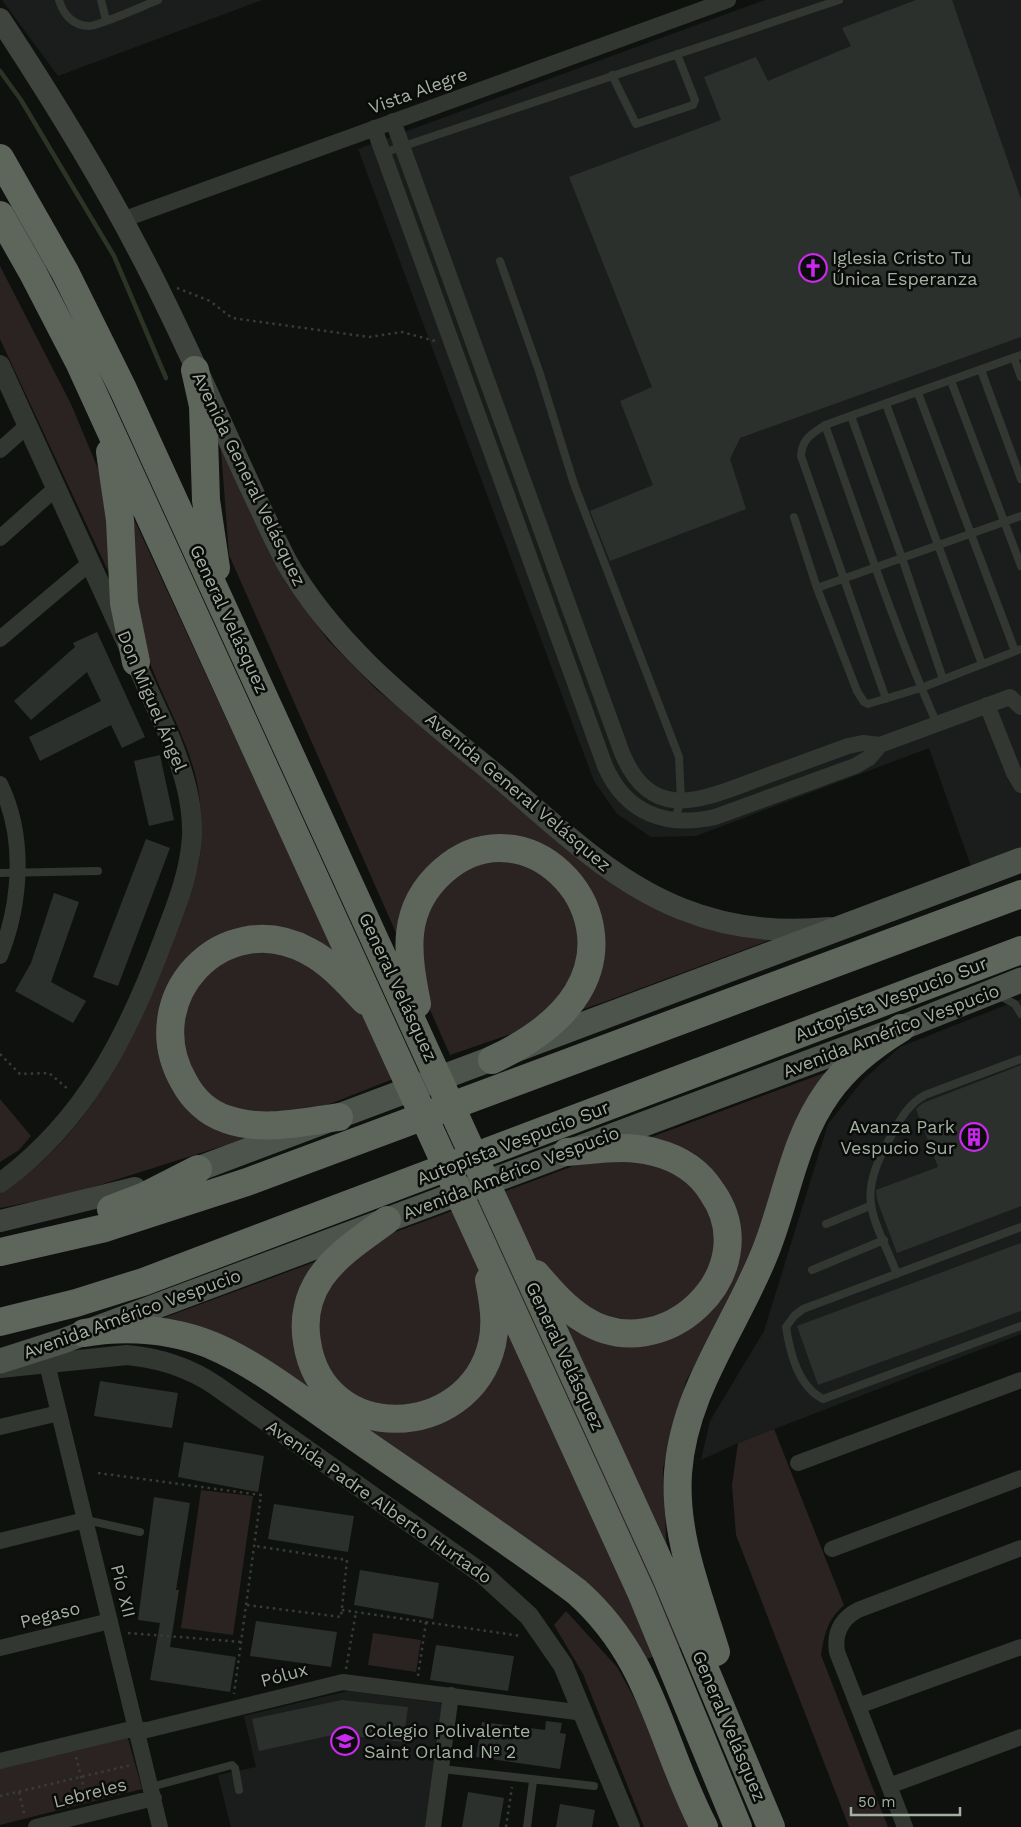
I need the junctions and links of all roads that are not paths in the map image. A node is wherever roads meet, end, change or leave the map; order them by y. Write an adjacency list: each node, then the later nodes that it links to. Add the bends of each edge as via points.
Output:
1 (59, 0): 7 (lane, via 67,17 75,23 90,26)
2 (101, 0): 7 (lane)
3 (158, 0): 7 (lane)
4 (728, 0): 10 (street, Vista Alegre)
5 (839, 0): 8 (lane)
6 (0, 19): 16 (main road, Avenida General Velásquez, via 63,116)
7 (106, 20)
8 (677, 54): 9 (lane); 9 (lane, via 695,100 693,105 636,124)
9 (612, 76): 12 (lane)
10 (394, 121): 11 (street, Vista Alegre); 12 (street)
11 (374, 128): 13 (street); 16 (street, Vista Alegre)
12 (403, 147): 13 (lane); 60 (street, via 624,759 645,788 661,797)
13 (383, 153): 62 (street, via 609,775 634,805 652,815)
14 (0, 158): 45 (highway, General Velásquez, via 41,227 95,330)
15 (0, 215): 25 (highway, General Velásquez, via 60,323)
16 (122, 220): 20 (main road, Avenida General Velásquez)
17 (500, 260): 60 (lane, via 574,484 679,757)
18 (1017, 356): 21 (lane); 22 (lane)
19 (0, 365): 29 (street, Don Miguel Ángel)
20 (195, 370): 45 (highway, via 203,414 208,524); 68 (main road, Avenida General Velásquez, via 301,586 349,648 406,700 586,851 655,896 700,916 738,926 793,930)
21 (981, 370): 23 (lane); 31 (lane)
22 (1021, 377)
23 (952, 381): 24 (lane); 35 (lane)
24 (918, 392): 26 (lane); 36 (lane)
25 (98, 402): 48 (highway, via 116,486 124,603); 74 (highway, General Velásquez)
26 (886, 404): 27 (lane); 38 (lane)
27 (851, 416): 28 (lane); 39 (lane)
28 (826, 425): 42 (lane); 43 (lane, via 805,439 801,456)
29 (28, 426): 30 (street); 32 (street, Don Miguel Ángel)
30 (0, 450)
31 (1021, 479)
32 (56, 488): 37 (street); 40 (street, Don Miguel Ángel)
33 (1021, 516): 35 (lane)
34 (794, 517): 44 (lane)
35 (1004, 522): 36 (lane); 41 (lane)
36 (970, 534): 38 (lane); 47 (lane)
37 (0, 538)
38 (938, 545): 39 (lane); 49 (lane)
39 (902, 558): 42 (lane); 50 (lane)
40 (90, 563): 46 (street); 48 (street, Don Miguel Ángel)
41 (1021, 566)
42 (876, 567): 43 (lane); 51 (lane)
43 (843, 578): 44 (lane); 52 (lane)
44 (818, 588): 52 (lane, via 862,699 868,704)
45 (229, 620): 76 (highway, General Velásquez)
46 (0, 639)
47 (1018, 650): 49 (lane)
48 (136, 662): 82 (street, Don Miguel Ángel, via 171,740 186,784 192,823 190,861 167,931 111,1059 83,1101 40,1151)
49 (982, 664): 50 (lane)
50 (943, 680): 51 (lane)
51 (921, 688): 52 (lane); 55 (lane)
52 (886, 699)
53 (1015, 702): 54 (street)
54 (987, 706): 55 (street); 58 (street)
55 (937, 724): 56 (street)
56 (880, 744): 59 (street, via 848,746); 61 (street, via 870,758 855,766)
57 (0, 784): 65 (street, via 13,820)
58 (1021, 785)
59 (707, 798): 60 (street); 61 (street)
60 (681, 802): 62 (lane)
61 (716, 817): 62 (street)
62 (674, 821)
63 (1021, 860): 68 (main road)
64 (98, 871): 65 (lane)
65 (17, 872): 66 (lane); 70 (street, via 11,919)
66 (0, 874)
67 (1021, 894): 92 (highway, via 247,1182 105,1228)
68 (851, 926): 78 (main road)
69 (1021, 950): 95 (highway, Autopista Vespucio Sur, via 151,1279 76,1303)
70 (0, 956)
71 (1021, 980): 72 (main road, Avenida Américo Vespucio)
72 (991, 993): 73 (lane, via 1006,997); 75 (main road, Avenida Américo Vespucio)
73 (1021, 1014)
74 (380, 1018): 79 (highway, via 319,958 289,942 273,940 240,942 216,952 194,969 174,1002 170,1038 175,1064 186,1086 208,1110 226,1119 260,1126); 90 (highway, General Velásquez)
75 (901, 1028): 80 (main road, Avenida Américo Vespucio); 121 (highway, via 855,1061 819,1105 795,1158 764,1256 701,1382 683,1436 678,1490 684,1546)
76 (431, 1058): 78 (highway, via 411,970 409,934 413,912 430,883 455,862 485,851 507,849 524,852 546,862 571,883 587,912 592,946 587,972 570,1004 529,1040); 91 (highway, General Velásquez)
77 (1021, 1059): 83 (lane, via 914,1101 904,1112 875,1164 869,1188)
78 (492, 1060): 79 (main road)
79 (339, 1117): 81 (main road)
80 (567, 1152): 84 (main road, Avenida Américo Vespucio); 91 (highway, via 644,1149 668,1156 689,1168 708,1185 722,1208 728,1242 719,1277 699,1306 679,1320 645,1333 620,1333 595,1326 572,1311)
81 (198, 1170): 85 (main road, via 102,1198); 89 (highway, via 113,1209)
82 (0, 1183)
83 (870, 1206): 86 (lane); 88 (lane)
84 (387, 1220): 90 (highway, via 327,1269 311,1296 306,1320 310,1354 325,1385 351,1408 374,1417 401,1420 436,1411 468,1389 483,1368 492,1344 494,1317); 97 (main road, Avenida Américo Vespucio)
85 (0, 1221)
86 (826, 1224)
87 (1021, 1227): 94 (lane)
88 (884, 1240): 93 (lane); 94 (lane)
89 (0, 1243)
90 (482, 1244): 133 (highway, General Velásquez, via 642,1592)
91 (516, 1249): 121 (highway, General Velásquez, via 667,1579)
92 (0, 1252)
93 (812, 1270)
94 (897, 1274): 96 (lane, via 803,1309 786,1327 792,1358 816,1396 823,1399)
95 (0, 1322)
96 (1021, 1326)
97 (84, 1333): 98 (main road, Avenida Américo Vespucio); 132 (highway, via 114,1329 161,1332 198,1340 223,1350 578,1592 613,1630 635,1664)
98 (0, 1361)
99 (47, 1364): 100 (street, Avenida Padre Alberto Hurtado); 102 (street, Pío XII); 116 (street, Avenida Padre Alberto Hurtado, via 108,1355 136,1356 171,1362 203,1377 500,1587 529,1616 553,1648)
100 (0, 1368)
101 (1021, 1380): 104 (street)
102 (59, 1413): 103 (street); 106 (street, Pío XII)
103 (0, 1427)
104 (798, 1463)
105 (1021, 1478): 110 (street)
106 (85, 1520): 107 (lane); 108 (street); 111 (street, Pío XII)
107 (140, 1532)
108 (0, 1541)
109 (1021, 1548): 115 (street, via 850,1614 840,1626 836,1645)
110 (832, 1549)
111 (111, 1626): 113 (street, Pegaso); 117 (street, Pío XII)
112 (1021, 1647): 115 (street)
113 (0, 1648)
114 (451, 1695): 116 (street, Pólux); 117 (street, Pólux, via 343,1682); 120 (street)
115 (858, 1706): 124 (street)
116 (584, 1713): 131 (street, Avenida Padre Alberto Hurtado)
117 (137, 1730): 119 (street, Pólux); 126 (street, Pío XII)
118 (1021, 1737): 124 (street)
119 (0, 1761)
120 (442, 1769): 122 (lane); 129 (street)
121 (748, 1769): 134 (highway, General Velásquez)
122 (533, 1781): 123 (lane); 130 (lane)
123 (594, 1786)
124 (889, 1786): 135 (street)
125 (239, 1790): 126 (lane, via 232,1765)
126 (152, 1793): 127 (street, Lebreles, via 91,1814); 128 (street, Pío XII)
127 (31, 1823)
128 (160, 1827)
129 (433, 1827)
130 (527, 1827)
131 (630, 1827)
132 (704, 1827)
133 (738, 1827)
134 (771, 1827)
135 (905, 1827)

